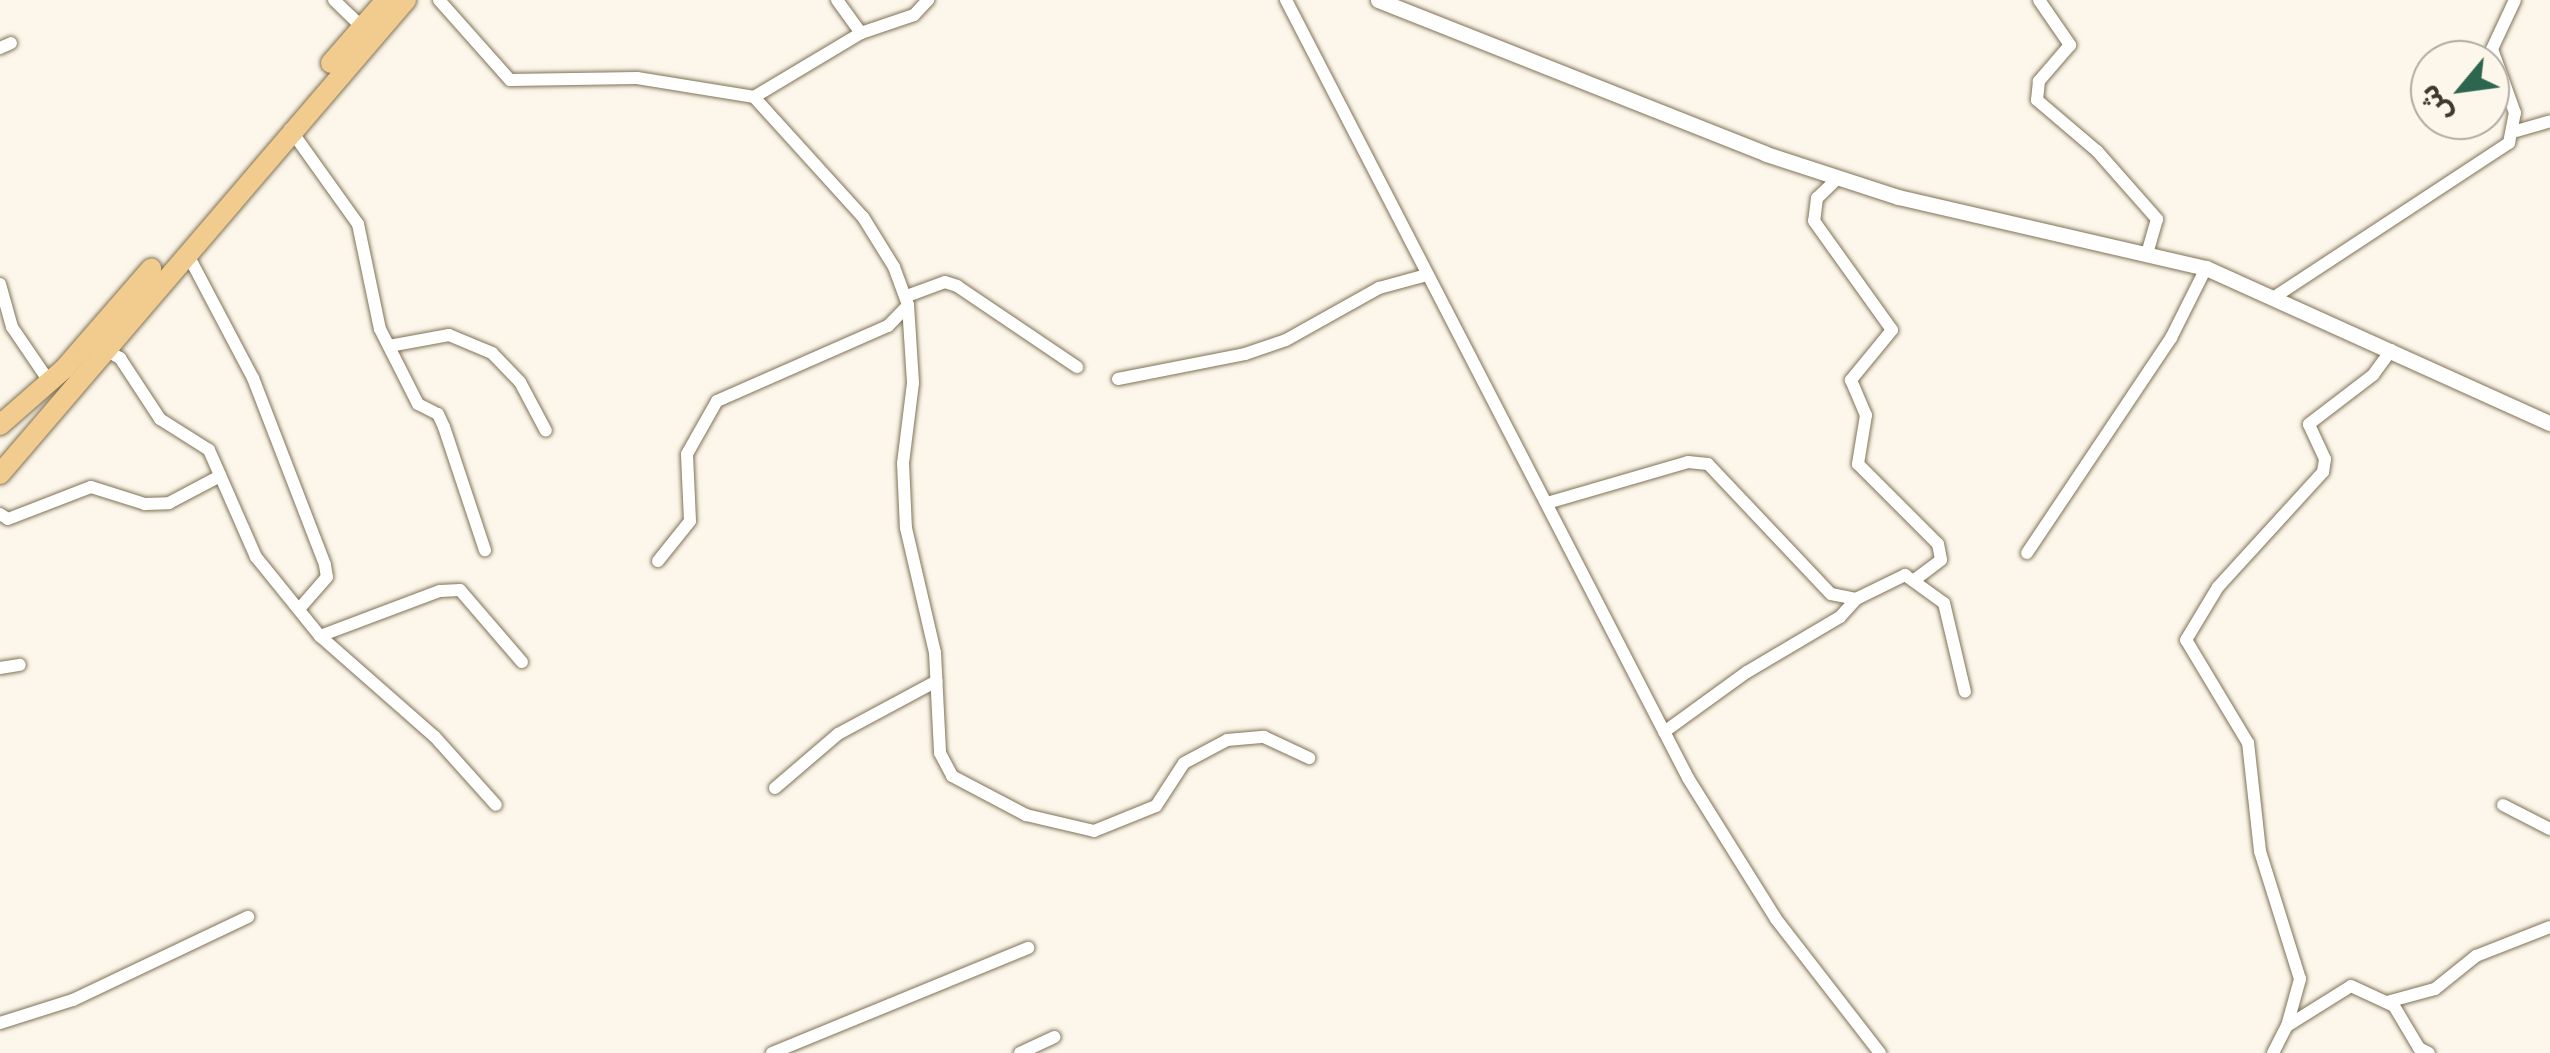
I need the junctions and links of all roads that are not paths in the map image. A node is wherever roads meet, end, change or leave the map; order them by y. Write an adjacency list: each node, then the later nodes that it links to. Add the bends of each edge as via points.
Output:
1 (334, 0): 11 (street)
2 (386, 0): 11 (main road)
3 (406, 0): 15 (main road)
4 (439, 0): 13 (street, via 510,80 636,78)
5 (837, 0): 12 (street)
6 (928, 0): 12 (street, via 914,15)
7 (1286, 0): 21 (street)
8 (2039, 0): 19 (street, via 2070,45 2038,81 2036,100 2098,151 2157,218)
9 (2515, 0): 16 (street, via 2492,49)
10 (1392, 2): 17 (street)
11 (362, 27): 27 (main road)
12 (861, 34): 13 (street)
13 (754, 97): 24 (street, via 863,217)
14 (2550, 121): 16 (street)
15 (290, 129): 18 (main road); 25 (street, via 358,224 370,303)
16 (2516, 131): 23 (street, via 2487,163 2379,225)
17 (1838, 178): 19 (street); 41 (street, via 1817,198 1814,221 1892,330 1851,380 1852,395 1866,414 1858,464 1938,544 1941,560)
18 (186, 250): 27 (main road); 43 (street, via 253,378 325,565 327,577)
19 (2148, 251): 20 (street)
20 (2206, 268): 23 (street); 39 (street, via 2171,338)
21 (1427, 274): 29 (street, via 1380,288 1286,340 1246,354); 36 (street)
22 (0, 284): 30 (street, via 12,327)
23 (2276, 296): 26 (street)
24 (908, 301): 28 (street, via 945,282 958,286); 40 (street, via 888,326 712,407 684,472 690,521); 48 (street, via 906,528)
25 (389, 346): 33 (street, via 449,335 492,353 520,382); 38 (street, via 418,404 438,414)
26 (2391, 350): 31 (street); 61 (street, via 2373,375 2308,424 2325,459 2322,472 2222,582 2186,640 2248,744 2260,851 2300,978)
27 (89, 356): 30 (main road); 34 (main road); 35 (street, via 120,358 160,418 208,450)
28 (1077, 367)
29 (1118, 379)
30 (50, 382): 32 (main road)
31 (2550, 423)
32 (0, 424)
33 (546, 431)
34 (0, 474)
35 (220, 476): 37 (street, via 169,503 145,504 92,488 8,519); 43 (street, via 256,557)
36 (1547, 503): 42 (street, via 1688,462 1708,464 1831,594); 50 (street)
37 (0, 514)
38 (485, 550)
39 (2027, 552)
40 (658, 561)
41 (1916, 579): 42 (street, via 1895,578); 49 (street, via 1944,603)
42 (1856, 599): 50 (street, via 1840,618 1746,672)
43 (300, 608): 44 (street)
44 (320, 636): 45 (street, via 440,591 460,590); 53 (street, via 435,737)
45 (522, 662)
46 (20, 665): 47 (street)
47 (0, 668)
48 (937, 681): 51 (street, via 940,753 952,776 992,802 1082,831 1134,820 1161,801 1184,763 1227,740 1264,737); 52 (street, via 838,734)
49 (1965, 692)
50 (1664, 732): 65 (street, via 1751,883)
51 (1309, 758)
52 (775, 788)
53 (496, 805)
54 (2503, 805): 55 (street)
55 (2550, 830)
56 (248, 917): 60 (street, via 73,1000)
57 (2550, 928): 59 (street, via 2469,960 2435,989)
58 (1028, 948): 63 (street)
59 (2386, 1002): 61 (street, via 2348,987); 67 (street)
60 (0, 1022)
61 (2286, 1026): 66 (street)
62 (1054, 1037): 64 (street)
63 (772, 1053)
64 (1020, 1053)
65 (1880, 1053)
66 (2273, 1053)
67 (2429, 1053)

